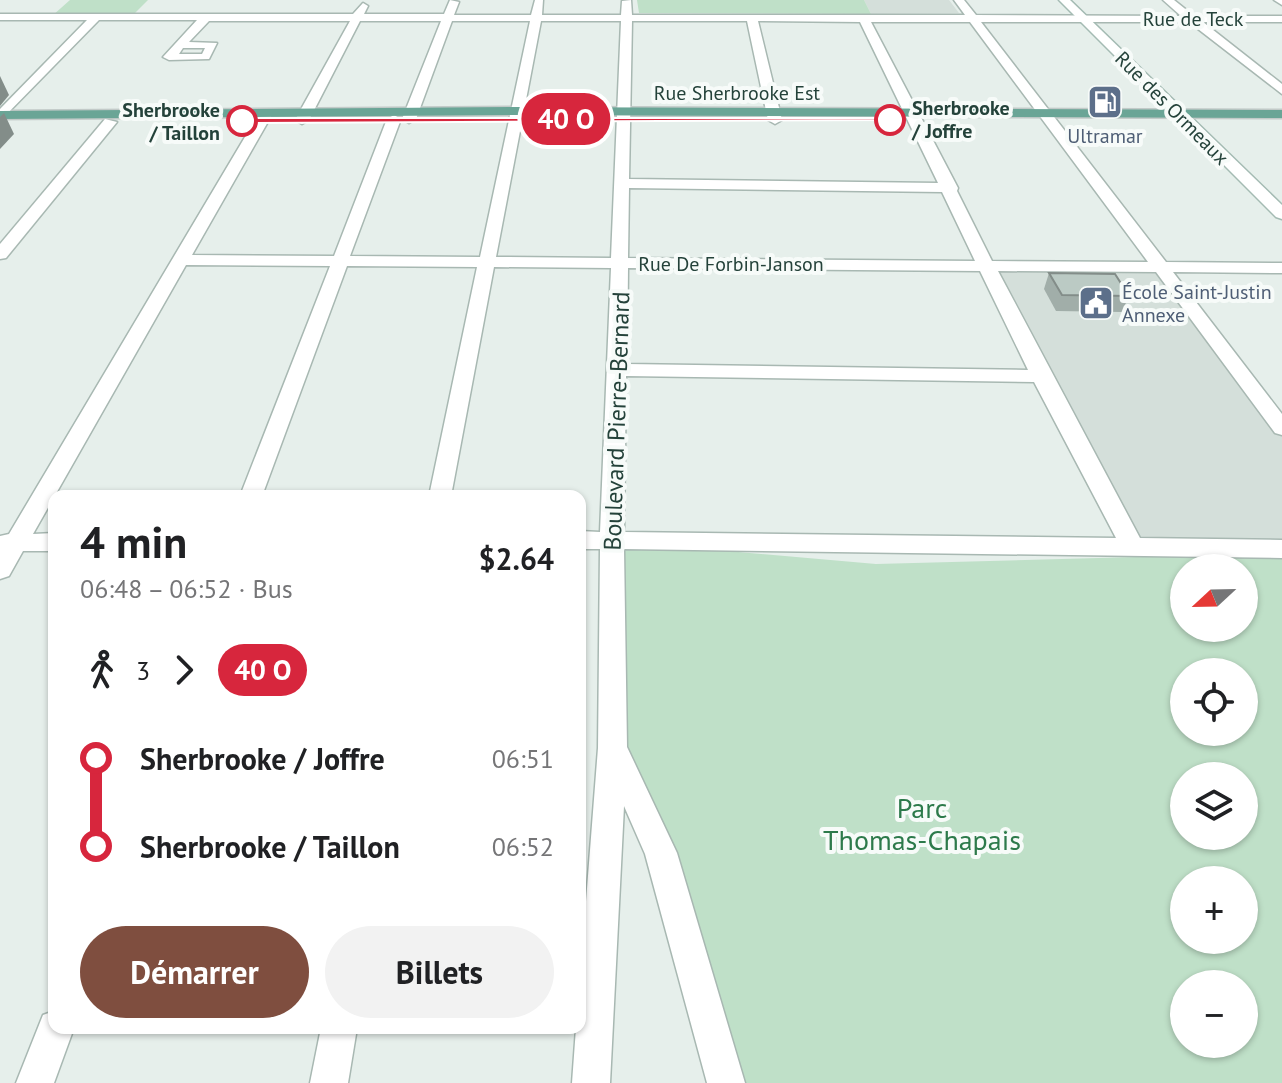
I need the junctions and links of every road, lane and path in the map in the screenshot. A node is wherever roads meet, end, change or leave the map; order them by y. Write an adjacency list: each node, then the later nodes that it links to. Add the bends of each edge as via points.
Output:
1 (70, 0): 10 (street)
2 (367, 0): 16 (street)
3 (454, 0): 17 (street)
4 (628, 0): 18 (street, Boulevard Pierre-Bernard)
5 (959, 0): 20 (street)
6 (1064, 0): 21 (street, Rue des Ormeaux)
7 (1168, 0): 22 (street)
8 (269, 1): 15 (street)
9 (538, 8): 17 (street, Rue de Teck); 18 (street, Rue de Teck); 27 (street)
10 (52, 16): 11 (street, Rue de Teck); 14 (street, Rue de Teck)
11 (97, 16): 12 (street, Rue de Teck); 31 (street)
12 (207, 16): 15 (street, Rue de Teck); 24 (street)
13 (751, 16): 18 (street, Rue de Teck); 19 (street, Rue de Teck); 30 (street)
14 (0, 17)
15 (258, 17): 16 (street, Rue de Teck)
16 (358, 17): 17 (street, Rue de Teck); 28 (street)
17 (449, 17): 33 (street)
18 (627, 17): 29 (street, Boulevard Pierre-Bernard)
19 (863, 17): 20 (street, Rue de Teck); 34 (street)
20 (972, 18): 21 (street, Rue de Teck); 35 (street)
21 (1082, 18): 22 (street, Rue de Teck); 36 (street, Rue des Ormeaux)
22 (1192, 19): 23 (street, Rue de Teck); 25 (street)
23 (1282, 19)
24 (181, 45)
25 (1282, 90)
26 (1282, 114): 36 (main road, Rue Sherbrooke Est)
27 (518, 115): 29 (main road, Rue Sherbrooke Est); 33 (main road, Rue Sherbrooke Est); 45 (street)
28 (304, 116): 32 (main road, Rue Sherbrooke Est); 33 (main road, Rue Sherbrooke Est); 33 (main road, Rue Sherbrooke Est)
29 (626, 116): 30 (main road, Rue Sherbrooke Est); 39 (street, Boulevard Pierre-Bernard)
30 (774, 116): 34 (main road, Rue Sherbrooke Est)
31 (1, 117): 32 (main road, Rue Sherbrooke Est); 37 (main road, Rue Sherbrooke Est)
32 (264, 117): 37 (main road, Rue Sherbrooke Est); 43 (street)
33 (405, 117): 44 (street)
34 (912, 117): 35 (main road, Rue Sherbrooke Est); 40 (street)
35 (1047, 117): 36 (main road, Rue Sherbrooke Est); 48 (street)
36 (1182, 118): 38 (main road, Rue Sherbrooke Est); 41 (street, Rue des Ormeaux)
37 (110, 122): 42 (street)
38 (1282, 122)
39 (624, 183): 40 (street); 46 (street, Boulevard Pierre-Bernard)
40 (951, 188): 47 (street)
41 (1282, 214)
42 (0, 254)
43 (180, 260): 44 (street, Rue De Forbin-Janson); 58 (street)
44 (342, 261): 45 (street, Rue De Forbin-Janson); 53 (street)
45 (487, 262): 46 (street, Rue De Forbin-Janson); 54 (street)
46 (622, 263): 47 (street, Rue De Forbin-Janson); 50 (street, Boulevard Pierre-Bernard)
47 (988, 266): 48 (street, Rue De Forbin-Janson); 51 (street)
48 (1158, 267): 49 (street, Rue De Forbin-Janson); 52 (street)
49 (1282, 268)
50 (616, 370): 51 (street); 56 (street, Boulevard Pierre-Bernard)
51 (1041, 376): 59 (street)
52 (1282, 428)
53 (253, 490)
54 (441, 490)
55 (586, 540): 56 (street)
56 (612, 541): 59 (street); 62 (street, Boulevard Pierre-Bernard)
57 (48, 542): 58 (street)
58 (8, 543): 61 (street)
59 (1133, 547): 60 (street)
60 (1282, 549)
61 (0, 570)
62 (612, 747): 67 (street, Boulevard Pierre-Bernard); 68 (street, Boulevard Pierre-Bernard, via 661,853)
63 (54, 1034): 65 (street)
64 (338, 1034): 66 (street)
65 (35, 1083)
66 (329, 1083)
67 (591, 1083)
68 (726, 1083)

